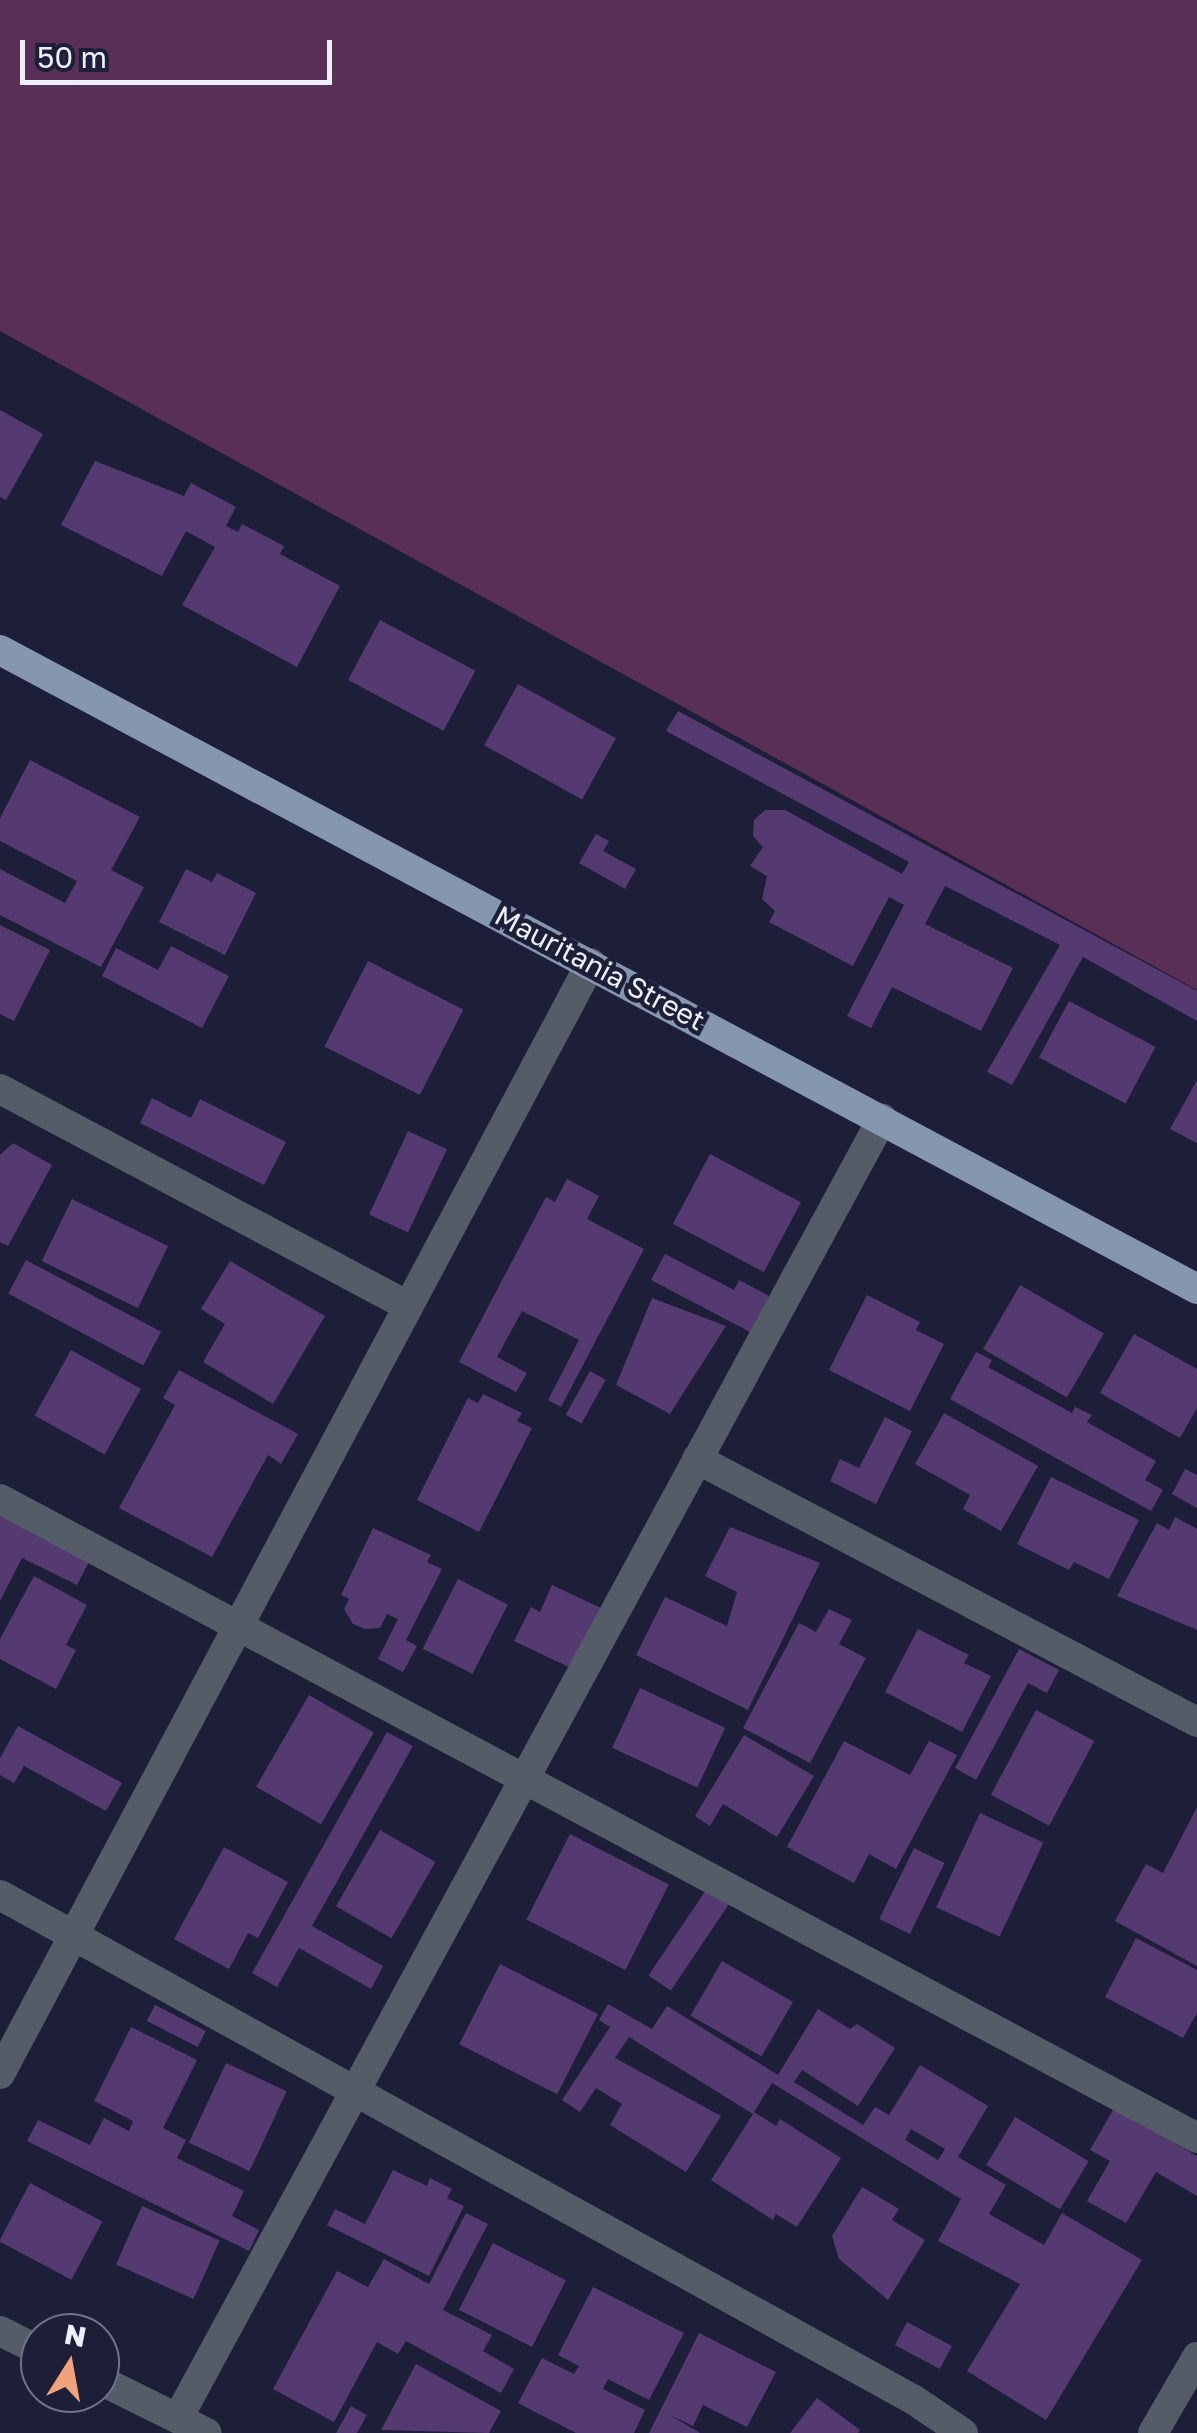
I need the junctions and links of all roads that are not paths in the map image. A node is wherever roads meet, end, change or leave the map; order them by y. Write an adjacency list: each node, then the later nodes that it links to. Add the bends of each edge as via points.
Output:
1 (0, 650): 2 (main road, Mauritania Street)
2 (591, 962): 4 (main road, Mauritania Street); 6 (street)
3 (0, 1089): 6 (street)
4 (882, 1119): 5 (main road, Mauritania Street); 7 (street)
5 (1197, 1289)
6 (408, 1306): 9 (street)
7 (697, 1459): 10 (street); 11 (street)
8 (0, 1499): 9 (street)
9 (238, 1626): 11 (street); 13 (street)
10 (1197, 1722)
11 (524, 1779): 15 (street); 16 (street)
12 (0, 1895): 13 (street)
13 (75, 1932): 14 (street); 15 (street)
14 (0, 2074)
15 (354, 2094): 19 (street); 21 (street, via 914,2400)
16 (1197, 2138)
17 (1197, 2357): 22 (street)
18 (120, 2390): 19 (street)
19 (178, 2418): 20 (street)
20 (207, 2433)
21 (962, 2433)
22 (1153, 2433)

